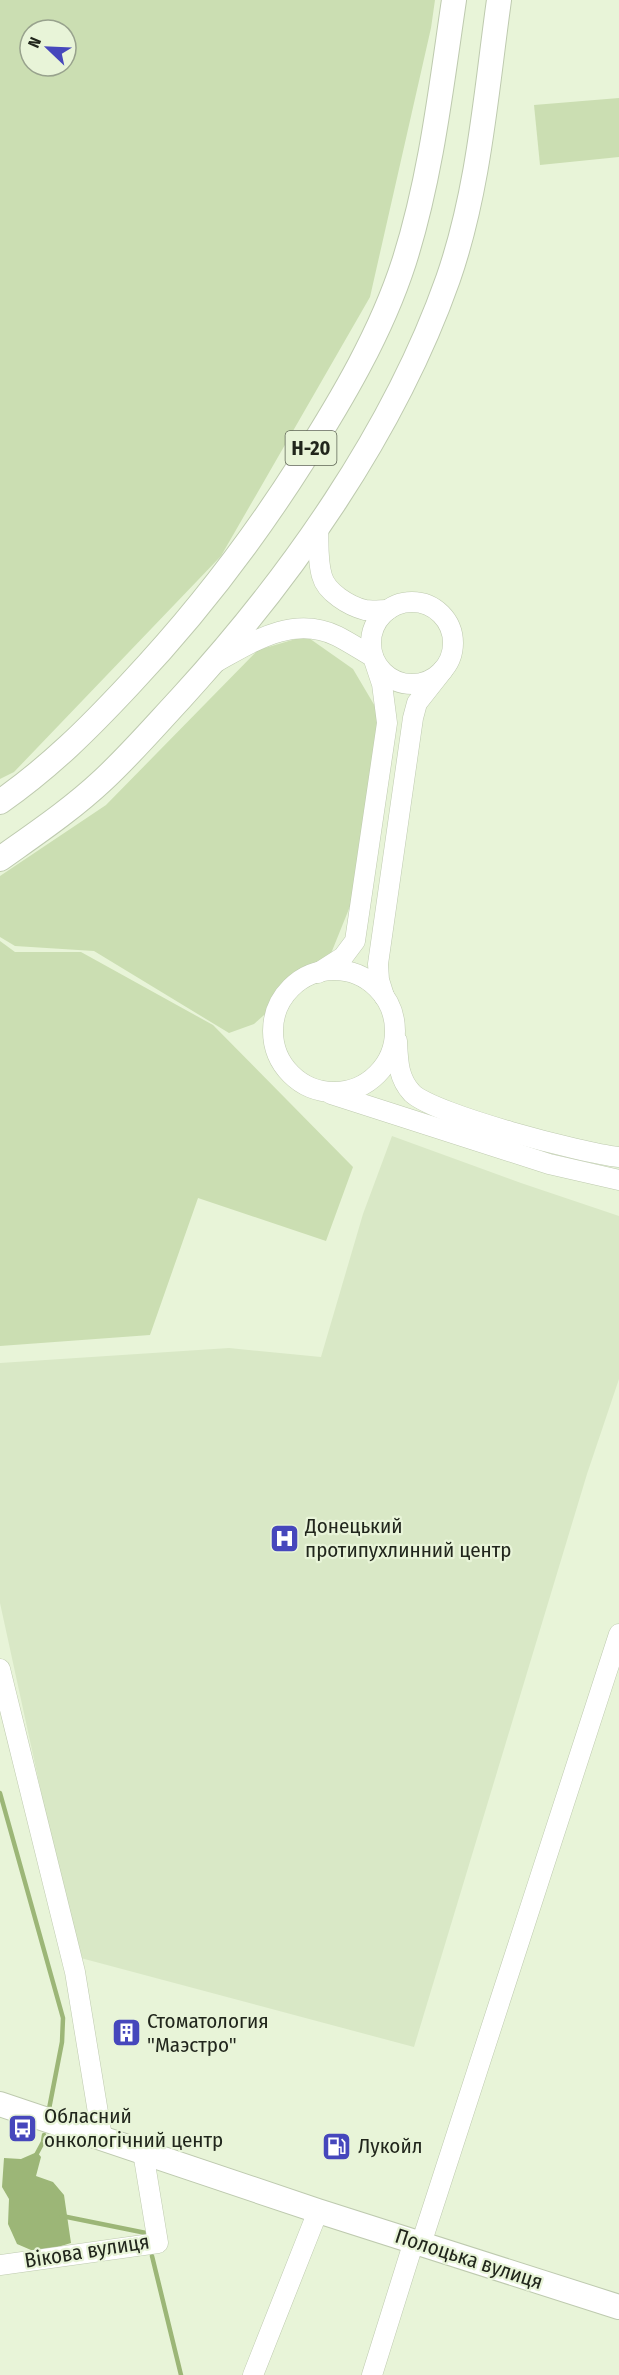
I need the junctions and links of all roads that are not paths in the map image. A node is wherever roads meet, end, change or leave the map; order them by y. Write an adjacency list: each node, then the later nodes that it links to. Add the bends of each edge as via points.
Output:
1 (454, 0): 8 (main road, Н-20, via 423,193 403,263 356,373 280,496 178,633 67,750)
2 (499, 0): 3 (main road, Н-20, via 469,205 448,277 396,399)
3 (318, 524): 4 (street, via 322,579 348,603 366,610); 6 (main road, Н-20, via 271,593)
4 (388, 610): 5 (street, via 373,631); 7 (street, via 414,602 438,611 452,634 453,648)
5 (373, 657): 6 (street, via 335,635 312,629 288,629 267,635); 7 (street, via 380,669 402,684 429,681); 10 (street, via 382,684 387,723 355,941 343,957)
6 (213, 663): 9 (main road, Н-20, via 102,781)
7 (443, 670): 11 (street, via 417,704 413,718 378,964)
8 (0, 802)
9 (0, 859)
10 (318, 972): 11 (street, via 347,971 365,978); 13 (street, via 292,986 280,1003 274,1023 274,1044 282,1063 296,1079)
11 (385, 998): 12 (street)
12 (395, 1026): 13 (street, via 386,1064 373,1078 356,1088 335,1092); 14 (street, via 401,1078 414,1094 443,1109 516,1133)
13 (315, 1089): 15 (street, via 549,1164)
14 (619, 1157)
15 (619, 1180)
16 (619, 1634): 22 (street)
17 (0, 1669): 19 (street, via 75,1972)
18 (0, 2104): 19 (main road, Полоцька вулиця)
19 (102, 2138): 20 (main road, Полоцька вулиця)
20 (143, 2152): 21 (main road, Полоцька вулиця); 23 (street, Вікова вулиця, via 158,2243)
21 (318, 2211): 22 (main road, Полоцька вулиця); 25 (street)
22 (417, 2242): 24 (main road, Полоцька вулиця); 26 (street)
23 (0, 2265)
24 (619, 2307)
25 (254, 2375)
26 (372, 2375)

